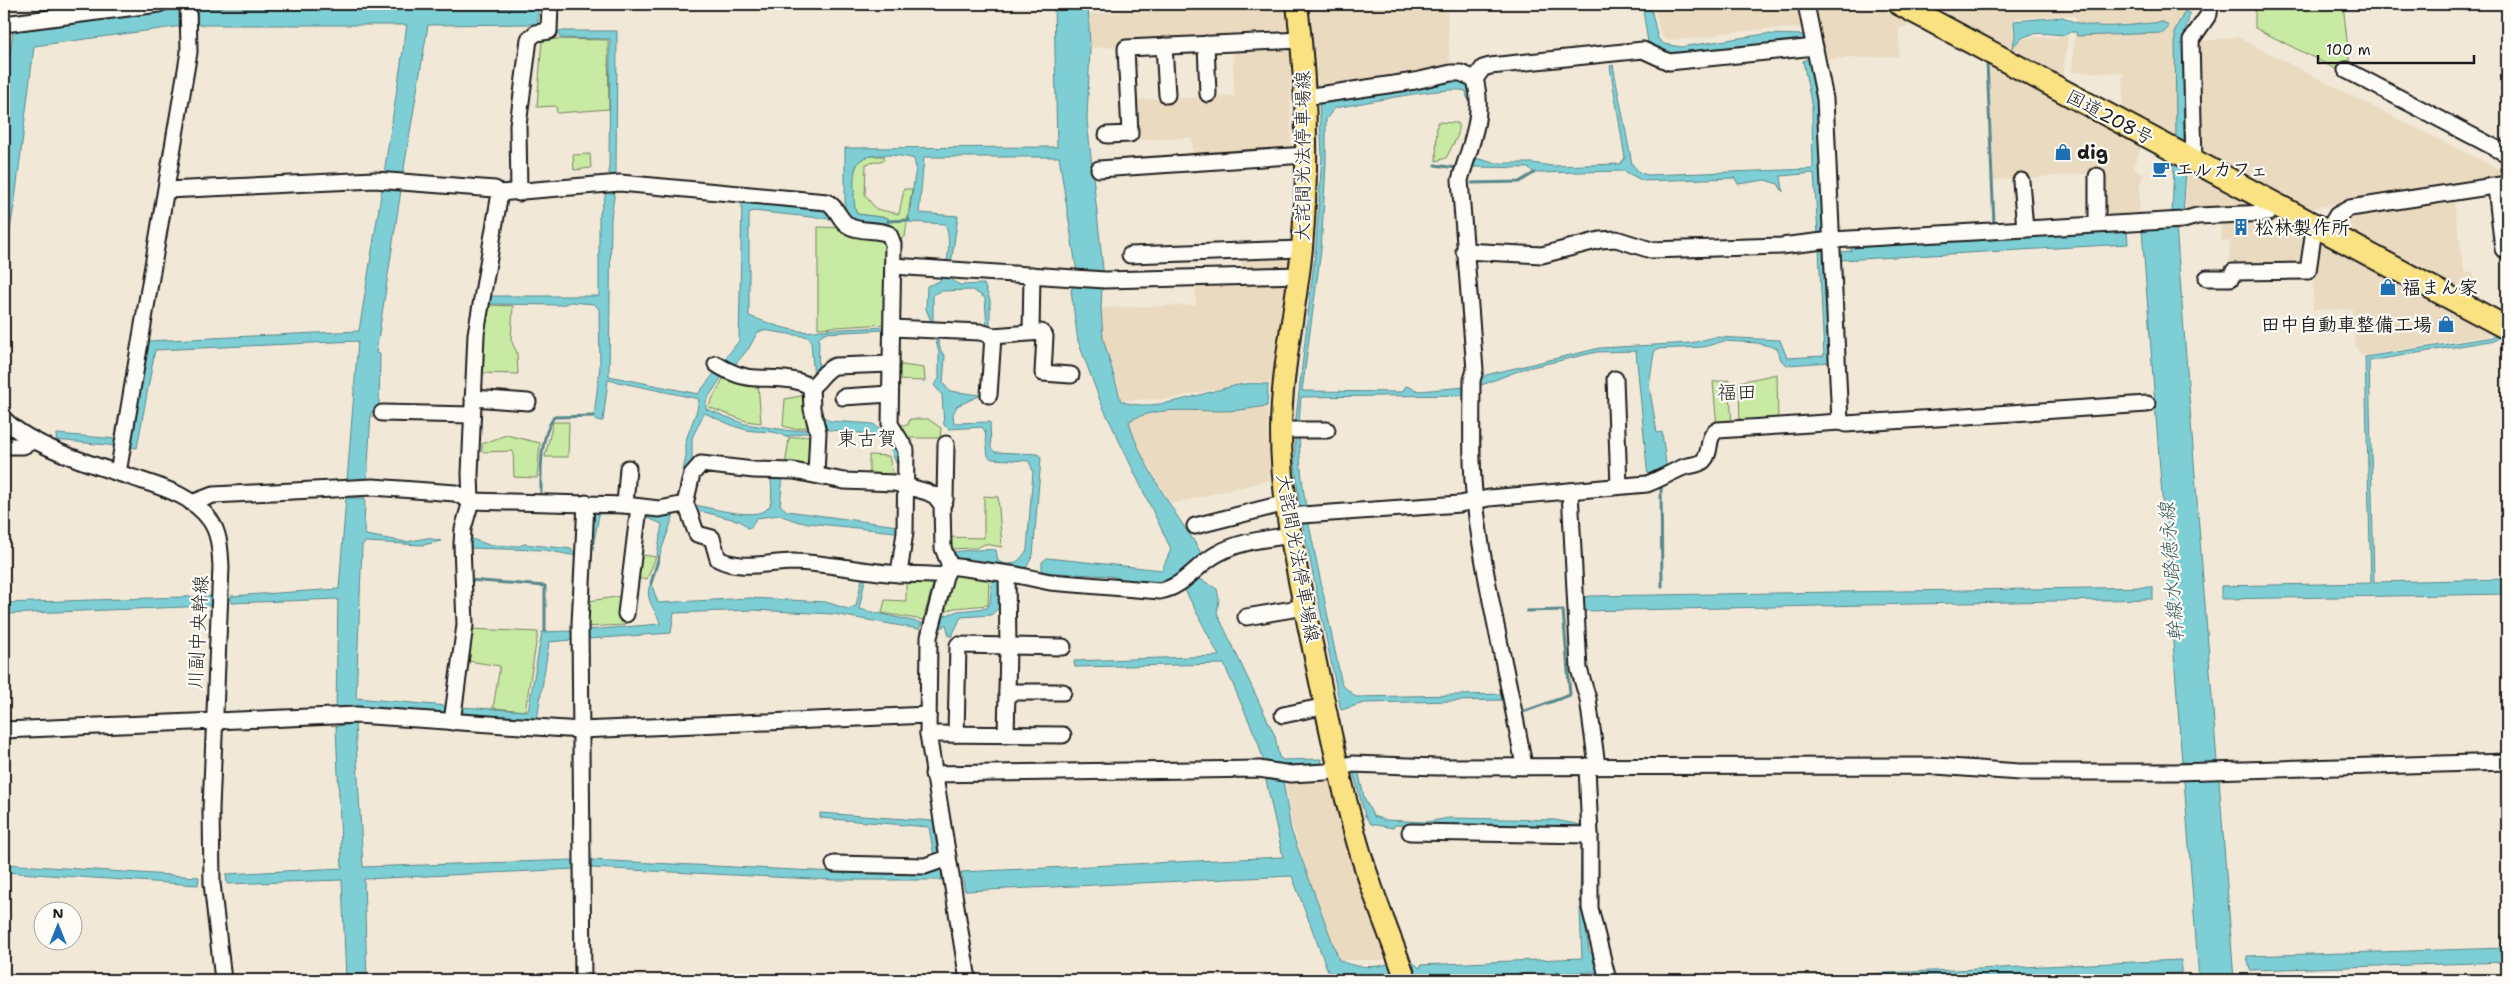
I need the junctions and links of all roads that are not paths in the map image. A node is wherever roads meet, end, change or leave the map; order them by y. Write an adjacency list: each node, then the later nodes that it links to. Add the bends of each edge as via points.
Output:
1 (160, 4): 8 (street)
2 (188, 4): 26 (street, via 189,52)
3 (550, 4): 27 (street, via 549,31 536,33 529,39 518,124)
4 (1297, 4): 9 (main road, 大詫間光法停車場線)
5 (1806, 4): 12 (street)
6 (1900, 4): 21 (highway, 国道208号)
7 (2210, 4): 21 (street, via 2209,14 2191,40)
8 (6, 24)
9 (1301, 40): 10 (street); 17 (main road, 大詫間光法停車場線)
10 (1206, 44): 11 (street); 15 (street)
11 (1164, 46): 16 (street); 18 (street, via 1126,48 1130,134)
12 (1815, 47): 14 (street, via 1669,62 1642,50 1490,66 1483,68); 33 (street, via 1825,98)
13 (2346, 70): 19 (street)
14 (1475, 80): 17 (street, via 1461,73 1451,73); 36 (street, via 1479,94 1477,124 1460,180)
15 (1208, 94)
16 (1166, 95)
17 (1305, 97): 20 (main road, 大詫間光法停車場線)
18 (1108, 136)
19 (2507, 154)
20 (1306, 155): 22 (street); 34 (main road, 大詫間光法停車場線)
21 (2194, 162): 29 (highway, 国道208号)
22 (1099, 170)
23 (2097, 176): 30 (street)
24 (2021, 180): 31 (street)
25 (2502, 185): 32 (street, via 2350,208 2337,215); 35 (street)
26 (166, 190): 28 (street, via 375,180 495,189); 67 (street)
27 (519, 192): 28 (street); 38 (street, via 620,183 827,202 850,227 889,234 893,244)
28 (500, 193): 54 (street, via 476,334)
29 (2278, 205): 30 (street, via 2268,213); 32 (highway, 国道208号)
30 (2097, 224): 31 (street)
31 (2025, 229): 33 (street)
32 (2327, 232): 41 (street, via 2320,231 2313,236 2308,271 2233,272 2231,278); 43 (highway, 国道208号)
33 (1832, 240): 36 (street, via 1781,246 1650,250 1616,239 1542,255); 60 (street)
34 (1302, 248): 37 (street); 40 (main road, 大詫間光法停車場線)
35 (2504, 249)
36 (1464, 251): 73 (street, via 1475,370 1472,380)
37 (1130, 255)
38 (893, 266): 39 (street); 42 (street)
39 (1032, 275): 40 (street, via 1096,279); 44 (street)
40 (1298, 275): 61 (main road, 大詫間光法停車場線, via 1283,389)
41 (2207, 278)
42 (892, 328): 45 (street, via 980,332); 47 (street)
43 (2507, 328)
44 (1031, 332): 45 (street); 48 (street, via 1041,332 1045,336 1043,373)
45 (993, 336): 52 (street)
46 (716, 364): 50 (street, via 756,378 770,377)
47 (891, 364): 50 (street, via 835,366 827,369 821,380); 51 (street)
48 (1071, 375)
49 (1615, 379): 70 (street)
50 (811, 387): 68 (street, via 812,409 818,429)
51 (890, 394): 53 (street); 69 (street, via 890,424 906,450)
52 (989, 395)
53 (842, 397)
54 (473, 398): 55 (street); 58 (street)
55 (528, 402)
56 (2146, 404): 60 (street)
57 (382, 413): 58 (street)
58 (472, 415): 72 (street)
59 (4, 419): 63 (street, 川副中央幹線)
60 (1840, 422): 70 (street, via 1718,430 1710,439 1708,453 1702,462 1648,484)
61 (1291, 430): 62 (street); 79 (main road, 大詫間光法停車場線)
62 (1326, 430)
63 (33, 441): 65 (street, via 23,446); 67 (street, 川副中央幹線)
64 (946, 444): 77 (street, via 945,500)
65 (4, 446)
66 (628, 468): 78 (street)
67 (118, 473): 74 (street, 川副中央幹線, via 175,492)
68 (816, 474): 69 (street, via 844,481); 76 (street, via 701,464 692,474)
69 (906, 486): 77 (street, via 935,496); 82 (street, via 905,532)
70 (1619, 486): 71 (street)
71 (1570, 491): 73 (street); 104 (street, via 1578,669 1588,699)
72 (471, 501): 74 (street, via 455,493 373,487 213,495); 75 (street); 95 (street, via 463,529 465,625)
73 (1475, 502): 79 (street); 103 (street, via 1488,591 1512,694)
74 (192, 503): 94 (street, 川副中央幹線, via 210,520 219,540 221,567)
75 (586, 504): 78 (street); 97 (street, via 580,624)
76 (685, 504): 78 (street, via 660,509); 82 (street, via 698,534 712,538 718,560 728,564 808,563)
77 (942, 505): 81 (street)
78 (634, 509): 85 (street)
79 (1288, 518): 80 (street); 83 (street, via 1215,554 1170,589 1160,591 1050,582); 84 (main road, 大詫間光法停車場線)
80 (1195, 526)
81 (947, 571): 82 (street); 83 (street); 92 (street, via 928,638)
82 (899, 574)
83 (1007, 574): 88 (street)
84 (1304, 607): 86 (street); 91 (main road, 大詫間光法停車場線)
85 (626, 614)
86 (1246, 617)
87 (1063, 647): 88 (street)
88 (1008, 648): 89 (street); 99 (street, via 958,645)
89 (1007, 692): 90 (street); 100 (street)
90 (1063, 692)
91 (1326, 706): 93 (street); 105 (main road, 大詫間光法停車場線)
92 (928, 715): 97 (street); 98 (street)
93 (1283, 715)
94 (214, 721): 95 (street, via 357,715); 96 (street); 112 (street, 川副中央幹線, via 212,883)
95 (452, 722): 97 (street)
96 (4, 730)
97 (581, 730): 113 (street)
98 (928, 734): 99 (street); 106 (street)
99 (956, 734): 100 (street)
100 (1006, 735): 101 (street)
101 (1063, 735)
102 (2507, 762): 104 (street, via 2189,772 2019,772 1936,766)
103 (1524, 766): 104 (street); 105 (street, via 1352,764)
104 (1592, 766): 108 (street)
105 (1338, 769): 106 (street, via 1291,774 1273,771); 115 (main road, 大詫間光法停車場線, via 1355,836)
106 (934, 774): 109 (street)
107 (1410, 832): 108 (street)
108 (1590, 835): 111 (street, via 1590,908)
109 (948, 858): 110 (street, via 925,866); 114 (street)
110 (834, 864)
111 (1607, 974)
112 (223, 980)
113 (584, 980)
114 (968, 980)
115 (1406, 980)

